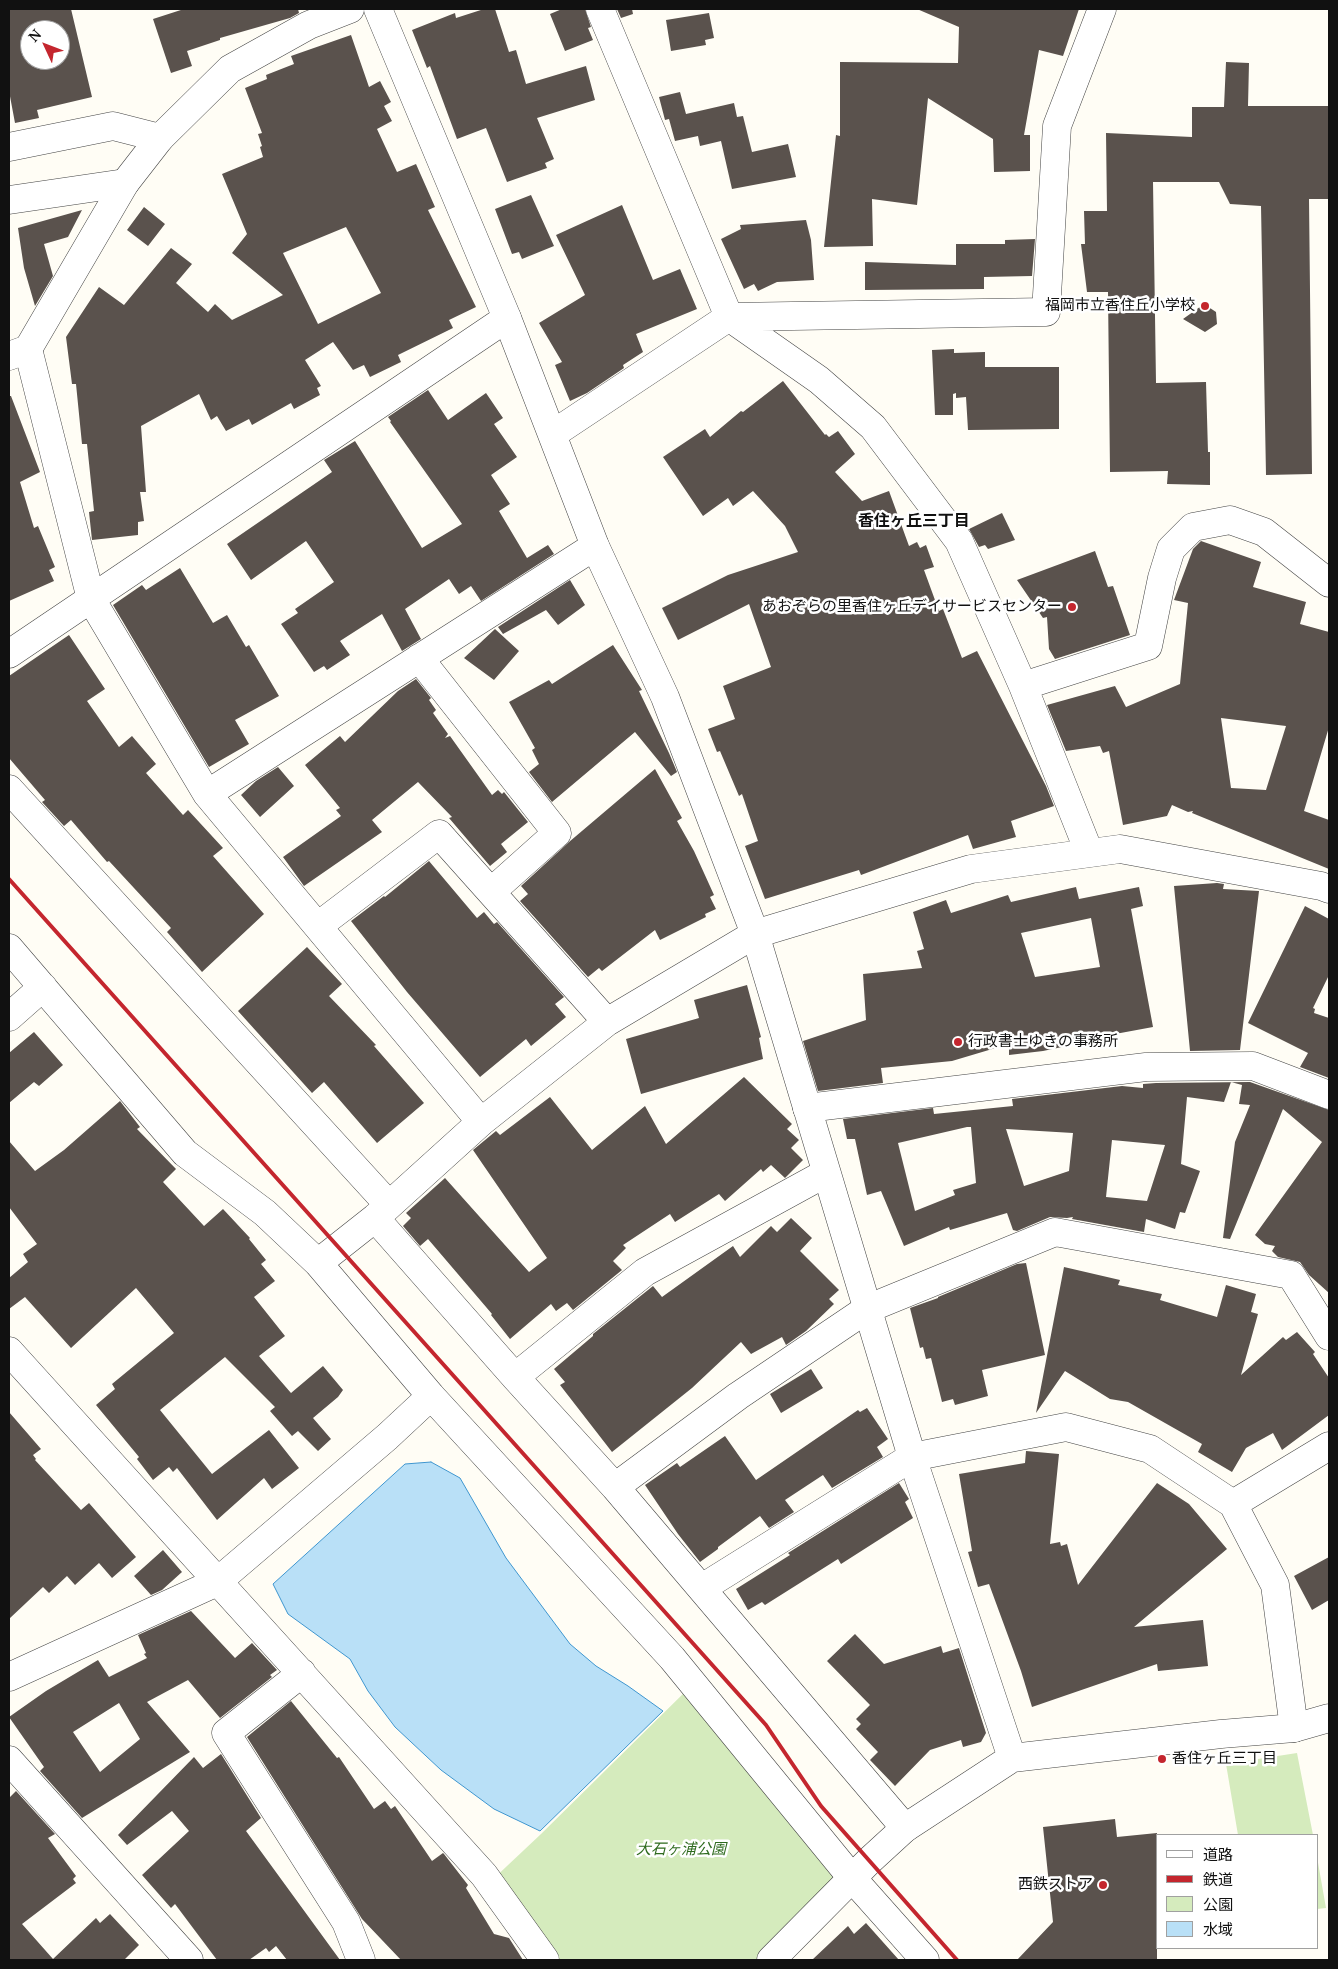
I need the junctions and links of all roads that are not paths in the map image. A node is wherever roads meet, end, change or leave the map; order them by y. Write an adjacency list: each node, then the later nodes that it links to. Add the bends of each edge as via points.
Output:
1 (350, 9): 5 (street, via 309,25 230,69)
2 (378, 9): 10 (street)
3 (600, 9): 9 (street)
4 (1102, 9): 9 (street, via 1057,126 1046,312)
5 (160, 138): 6 (street, via 113,126); 7 (street)
6 (9, 147)
7 (125, 183): 8 (street); 11 (street)
8 (9, 200)
9 (729, 317): 12 (street); 18 (street, via 819,380 873,428 958,541)
10 (507, 318): 12 (street); 15 (street)
11 (19, 353): 15 (street)
12 (553, 434): 13 (street)
13 (595, 546): 17 (street); 25 (street, via 665,697)
14 (1329, 583): 18 (street, via 1264,532 1230,520 1193,527 1171,548 1148,646)
15 (90, 599): 16 (street); 20 (street)
16 (9, 654)
17 (420, 658): 20 (street); 23 (street, via 557,833)
18 (1024, 686): 21 (street)
19 (9, 789): 34 (street)
20 (207, 794): 24 (street)
21 (1089, 852): 22 (street, via 1120,849); 25 (street, via 971,869)
22 (1329, 889)
23 (491, 892): 24 (street, via 439,834); 29 (street)
24 (318, 926): 32 (street)
25 (755, 934): 29 (street); 31 (street)
26 (9, 948): 27 (street)
27 (43, 987): 28 (street); 35 (street, via 185,1153 265,1213)
28 (9, 1018)
29 (607, 1022): 32 (street)
30 (1329, 1095): 31 (street, via 1253,1066 1146,1067)
31 (807, 1108): 33 (street)
32 (481, 1122): 34 (street)
33 (826, 1173): 36 (street); 39 (street, via 645,1272)
34 (382, 1212): 35 (street); 39 (street)
35 (318, 1263): 40 (street)
36 (867, 1309): 37 (street, via 1055,1232 1291,1275); 42 (street); 43 (street, via 738,1396)
37 (1329, 1336)
38 (9, 1351): 45 (street)
39 (515, 1377): 43 (street)
40 (431, 1396): 45 (street); 54 (street, via 672,1658)
41 (1329, 1446): 44 (street)
42 (912, 1456): 44 (street, via 1066,1427 1150,1449); 46 (street); 51 (street)
43 (615, 1487): 46 (street)
44 (1233, 1504): 50 (street, via 1275,1585)
45 (217, 1582): 47 (street); 48 (street)
46 (702, 1588): 53 (street)
47 (302, 1673): 56 (street, via 226,1733 346,1922); 57 (street, via 484,1876)
48 (9, 1676)
49 (1329, 1718): 50 (street)
50 (1294, 1728): 51 (street)
51 (1012, 1758): 53 (street)
52 (9, 1760): 55 (street)
53 (905, 1828): 54 (street)
54 (852, 1878): 58 (street); 59 (street)
55 (190, 1960)
56 (361, 1960)
57 (545, 1960)
58 (771, 1960)
59 (925, 1960)

